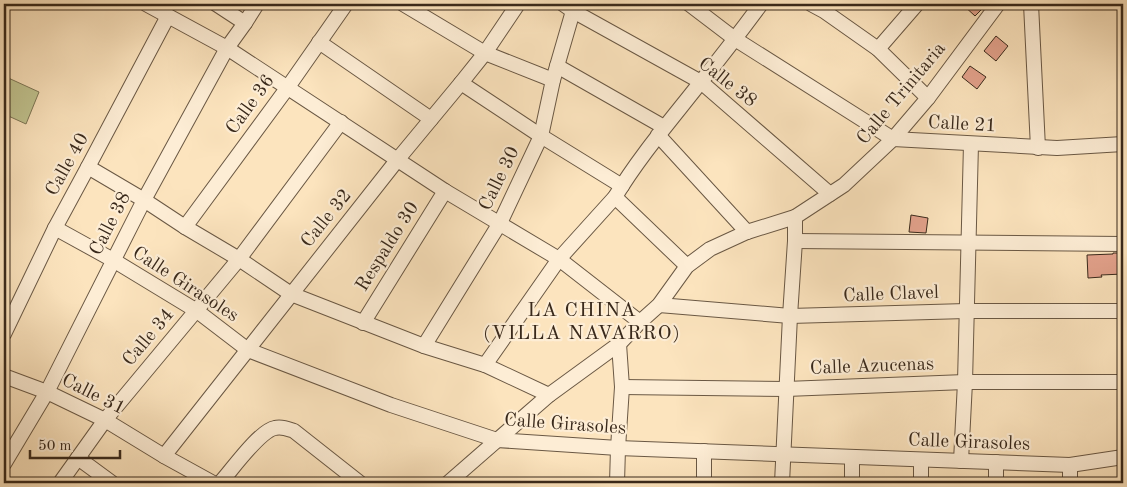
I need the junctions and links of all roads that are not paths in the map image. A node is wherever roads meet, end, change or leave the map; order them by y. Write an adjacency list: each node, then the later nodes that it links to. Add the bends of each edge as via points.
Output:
1 (146, 4): 15 (street)
2 (216, 4): 16 (street)
3 (257, 4): 16 (street, Calle 38)
4 (346, 4): 18 (street, Calle 36)
5 (403, 4): 21 (street)
6 (518, 4): 21 (street, Calle 32)
7 (689, 4): 17 (street, Calle 21)
8 (761, 4): 17 (street)
9 (811, 4): 13 (street)
10 (917, 4): 20 (street)
11 (998, 4): 27 (street, Calle Trinitaria)
12 (1031, 4): 35 (street)
13 (828, 7): 20 (street)
14 (568, 8): 22 (street, Calle 30); 24 (street, Calle 38)
15 (168, 16): 19 (street); 37 (street, Calle 40)
16 (245, 23): 19 (street, Calle 38)
17 (735, 39): 24 (street); 32 (street, Calle 21)
18 (319, 42): 26 (street, Calle 36); 28 (street)
19 (227, 48): 26 (street); 41 (street, Calle 38)
20 (878, 49): 27 (street)
21 (485, 53): 23 (street); 25 (street, Calle 32)
22 (557, 66): 23 (street, Calle 30); 30 (street)
23 (553, 80): 31 (street, Calle 30)
24 (701, 82): 30 (street); 40 (street, Calle 38)
25 (461, 83): 28 (street, Calle 32); 31 (street)
26 (288, 87): 29 (street); 44 (street, Calle 36)
27 (928, 98): 32 (street, Calle Trinitaria)
28 (431, 119): 36 (street, Calle 32)
29 (341, 122): 36 (street); 50 (street, Calle 34)
30 (661, 131): 39 (street); 46 (street)
31 (541, 136): 39 (street); 43 (street, Calle 30)
32 (893, 140): 33 (street, Calle 21); 40 (street, Calle Trinitaria)
33 (971, 144): 35 (street, Calle 21); 48 (street)
34 (1123, 144): 35 (street, Calle 21)
35 (1038, 148)
36 (398, 159): 38 (street); 54 (street, Calle 32)
37 (88, 167): 41 (street); 45 (street, Calle 40)
38 (445, 190): 43 (street); 61 (street, Respaldo 30)
39 (618, 191): 51 (street); 53 (street)
40 (830, 194): 42 (street, Calle Trinitaria)
41 (144, 200): 44 (street); 52 (street, Calle 38)
42 (795, 217): 46 (street, Calle Trinitaria); 47 (street)
43 (500, 223): 51 (street); 64 (street, Calle 30)
44 (185, 227): 50 (street)
45 (55, 228): 52 (street, Calle Girasoles); 62 (street, Calle 40)
46 (746, 232): 53 (street, Calle Trinitaria, via 710,249)
47 (795, 241): 48 (street); 59 (street)
48 (968, 242): 49 (street); 57 (street)
49 (1123, 244)
50 (239, 259): 54 (street); 56 (street, Calle 34)
51 (559, 259): 60 (street); 66 (street)
52 (113, 260): 56 (street, Calle Girasoles); 72 (street, Calle 38)
53 (687, 266): 55 (street, Calle Trinitaria)
54 (291, 294): 61 (street); 65 (street, Calle 32)
55 (659, 305): 59 (street, Calle Clavel); 60 (street, Calle Trinitaria)
56 (197, 311): 65 (street, Calle Girasoles); 74 (street, Calle 34)
57 (966, 311): 58 (street, Calle Clavel); 59 (street, Calle Clavel); 68 (street)
58 (1123, 311)
59 (790, 316): 71 (street)
60 (640, 322): 63 (street, Calle Trinitaria)
61 (363, 323): 64 (street)
62 (4, 334)
63 (619, 344): 70 (street); 73 (street, Calle Trinitaria)
64 (424, 346): 66 (street)
65 (248, 350): 75 (street, Calle Girasoles, via 390,405); 79 (street, Calle 32)
66 (485, 365): 73 (street)
67 (4, 376): 72 (street, Calle 31)
68 (965, 382): 69 (street, Calle Azucenas); 71 (street, Calle Azucenas); 84 (street)
69 (1123, 382)
70 (622, 387): 71 (street, Calle Azucenas); 76 (street)
71 (786, 388): 78 (street)
72 (47, 392): 74 (street, Calle 31); 86 (street, Calle 38)
73 (548, 395): 75 (street, Calle Trinitaria)
74 (105, 420): 79 (street, Calle 31); 81 (street, Calle 34)
75 (497, 440): 76 (street, Calle Girasoles); 93 (street, Calle Trinitaria)
76 (618, 448): 77 (street, Calle Girasoles); 94 (street)
77 (704, 451): 78 (street, Calle Girasoles); 95 (street)
78 (784, 454): 80 (street, Calle Girasoles); 96 (street)
79 (164, 456): 90 (street, Calle 31)
80 (852, 457): 83 (street, Calle Girasoles); 97 (street)
81 (78, 458): 88 (street, Calle 34); 89 (street)
82 (1123, 458): 87 (street, Calle Girasoles)
83 (921, 460): 84 (street, Calle Girasoles); 98 (street)
84 (961, 461): 85 (street, Calle Girasoles)
85 (996, 462): 87 (street, Calle Girasoles); 99 (street)
86 (4, 464)
87 (1070, 465): 100 (street)
88 (60, 483)
89 (112, 483)
90 (213, 483)
91 (220, 483): 92 (street, via 261,436 274,428 294,431)
92 (360, 483)
93 (448, 483)
94 (618, 483)
95 (704, 483)
96 (782, 483)
97 (852, 483)
98 (921, 483)
99 (996, 483)
100 (1070, 483)

